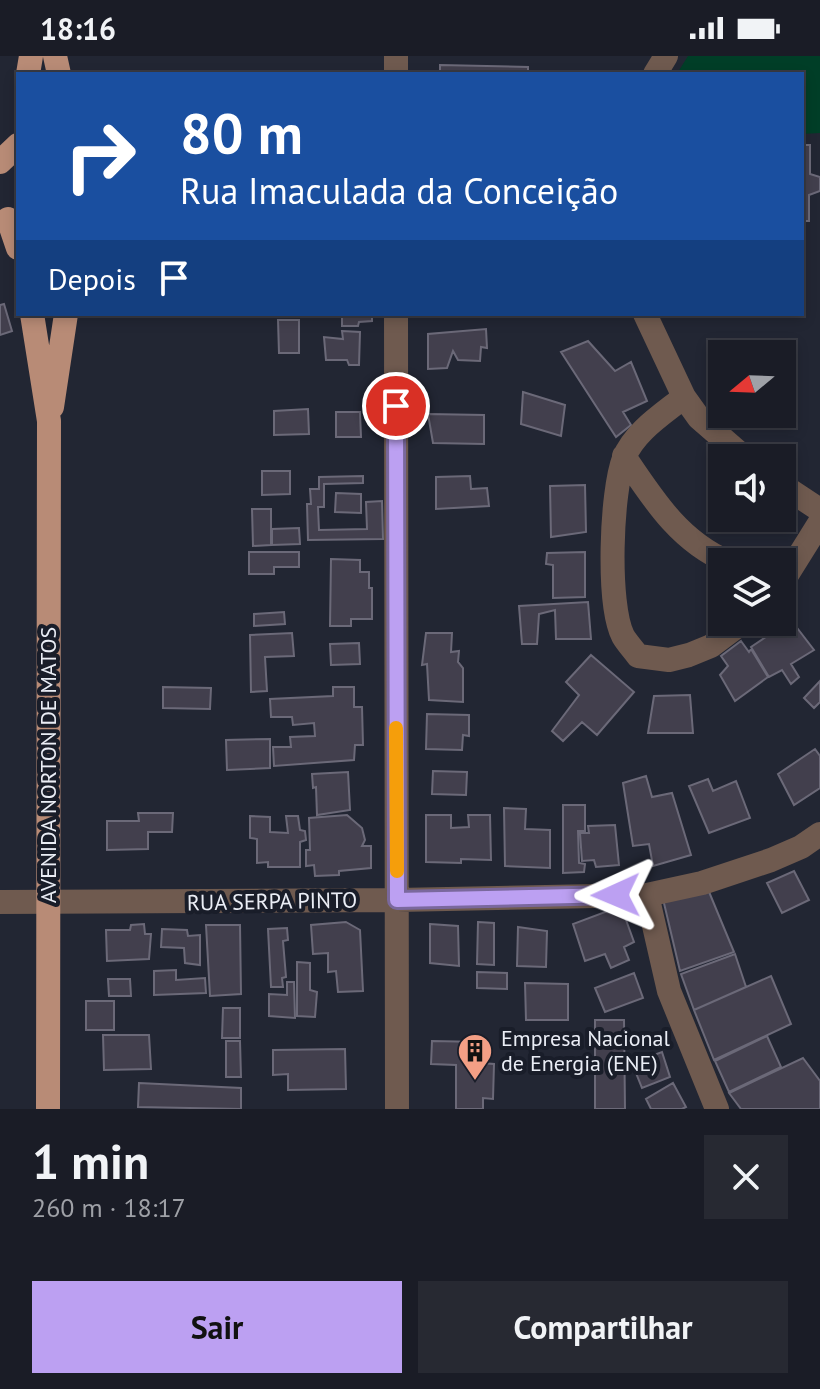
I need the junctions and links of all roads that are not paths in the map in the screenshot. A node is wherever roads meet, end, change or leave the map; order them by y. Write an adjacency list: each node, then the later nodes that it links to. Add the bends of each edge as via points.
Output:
1 (9, 218): 2 (main road)
2 (16, 241)
3 (32, 316): 8 (main road, AVENIDA NORTON DE MATOS)
4 (66, 316): 8 (main road, AVENIDA NORTON DE MATOS)
5 (396, 316): 19 (street)
6 (646, 316): 7 (street)
7 (684, 397): 9 (street); 10 (street, via 647,427)
8 (49, 421): 21 (main road, AVENIDA NORTON DE MATOS)
9 (729, 444)
10 (624, 456): 14 (street, via 665,515); 16 (street, via 612,544 622,634 638,656 669,660)
11 (796, 494): 12 (street)
12 (820, 510)
13 (820, 522): 15 (street)
14 (708, 550)
15 (796, 561)
16 (724, 636)
17 (820, 834): 18 (street, RUA SERPA PINTO, via 771,860)
18 (647, 895): 19 (street, RUA SERPA PINTO); 24 (street, via 669,991)
19 (397, 900): 21 (street, RUA SERPA PINTO); 23 (street)
20 (0, 902): 21 (street, RUA SERPA PINTO)
21 (47, 903): 22 (main road, AVENIDA NORTON DE MATOS)
22 (48, 1109)
23 (397, 1109)
24 (717, 1109)

